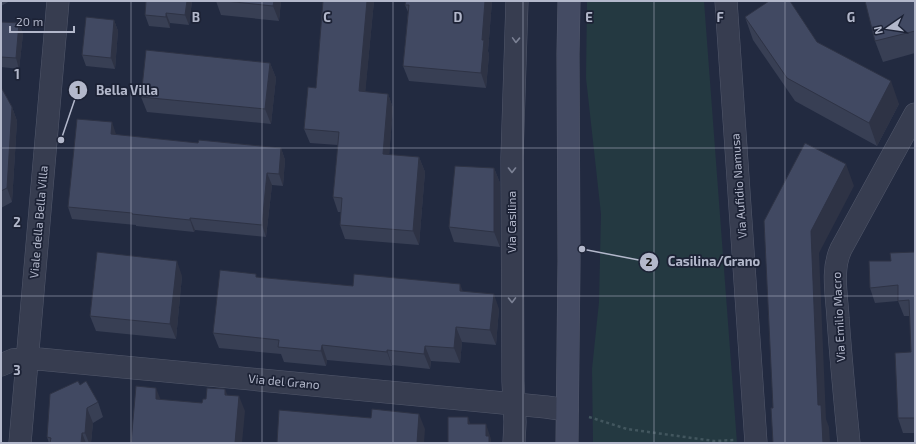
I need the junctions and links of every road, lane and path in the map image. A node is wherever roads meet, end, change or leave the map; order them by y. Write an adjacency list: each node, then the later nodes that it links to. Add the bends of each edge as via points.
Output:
1 (58, 1): 6 (street, Viale della Bella Villa)
2 (517, 1): 8 (street, Via Casilina, one-way to 8, via 512,157)
3 (569, 1): 9 (main road)
4 (726, 1): 10 (street, Via Aufidio Namusa)
5 (915, 114): 14 (street, Via Emilio Macro, via 836,261)
6 (28, 358): 7 (street, Via del Grano); 8 (street, Via del Grano); 11 (street, Viale della Bella Villa)
7 (1, 365)
8 (514, 404): 9 (street, Via del Grano); 12 (street, Via Casilina)
9 (567, 410): 10 (path, via 628,429 714,441); 13 (main road)
10 (756, 441)
11 (20, 443)
12 (514, 443)
13 (567, 443)
14 (849, 443)

